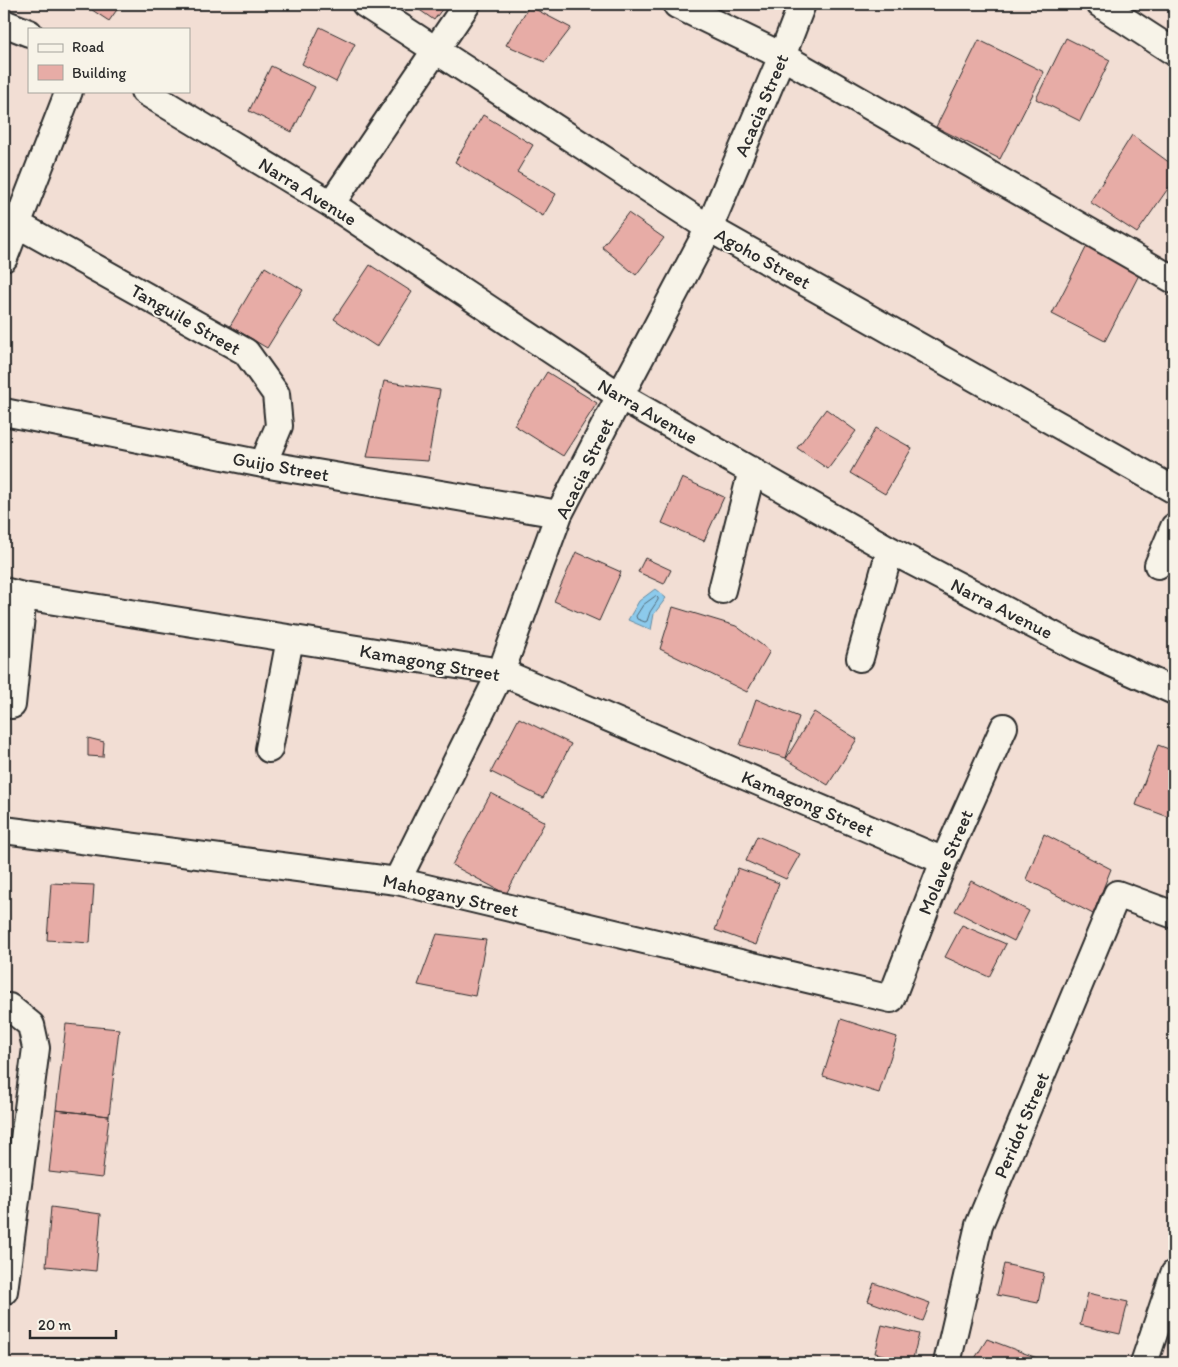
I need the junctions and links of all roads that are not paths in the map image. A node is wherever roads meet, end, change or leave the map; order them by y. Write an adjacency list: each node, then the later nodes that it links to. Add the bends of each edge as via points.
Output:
1 (365, 4): 8 (street, Agoho Street)
2 (467, 4): 8 (street)
3 (802, 4): 10 (street, Acacia Street)
4 (1100, 4): 9 (street)
5 (677, 5): 10 (street)
6 (4, 23): 7 (street)
7 (28, 33)
8 (435, 50): 13 (street); 15 (street, Agoho Street)
9 (1174, 52)
10 (782, 56): 15 (street, Acacia Street); 17 (street)
11 (69, 92): 14 (street)
12 (146, 92): 13 (street, Narra Avenue)
13 (331, 204): 18 (street, Narra Avenue)
14 (17, 224): 16 (street); 20 (street, Tanguile Street, via 246,352 276,394 279,426)
15 (709, 228): 18 (street, Acacia Street); 22 (street, Agoho Street)
16 (4, 258)
17 (1174, 280)
18 (620, 396): 21 (street, Narra Avenue); 23 (street, Acacia Street)
19 (4, 412): 20 (street, Guijo Street)
20 (263, 464): 23 (street, Guijo Street)
21 (752, 470): 25 (street, Narra Avenue); 27 (street)
22 (1174, 490)
23 (560, 514): 31 (street, Acacia Street)
24 (1174, 527): 26 (street)
25 (890, 550): 30 (street); 32 (street, Narra Avenue, via 1076,647)
26 (1158, 565)
27 (722, 590)
28 (13, 594): 29 (street, Kamagong Street); 33 (street)
29 (290, 640): 31 (street, Kamagong Street); 35 (street)
30 (860, 658)
31 (501, 672): 37 (street, Kamagong Street); 38 (street, Acacia Street)
32 (1174, 691)
33 (12, 705)
34 (1004, 727): 37 (street, Molave Street)
35 (269, 749)
36 (4, 830): 38 (street, Mahogany Street)
37 (944, 861): 40 (street, Molave Street)
38 (397, 881): 40 (street, Mahogany Street)
39 (1174, 915): 44 (street, Peridot Street, via 1117,894 980,1224)
40 (891, 999)
41 (4, 1007): 43 (street, via 9,1007 31,1025 36,1048)
42 (1174, 1274): 45 (street)
43 (4, 1291)
44 (947, 1363)
45 (1144, 1363)

